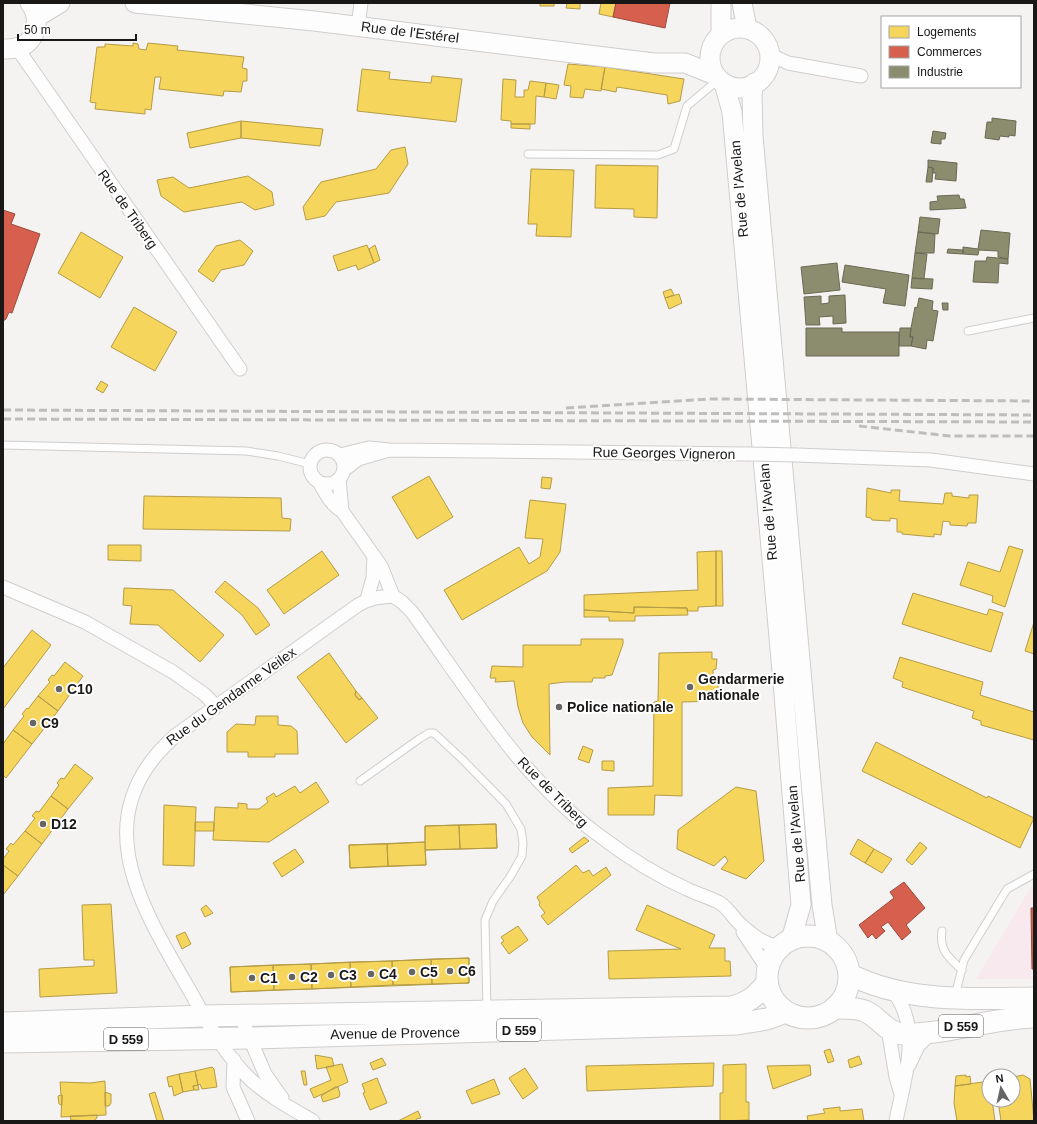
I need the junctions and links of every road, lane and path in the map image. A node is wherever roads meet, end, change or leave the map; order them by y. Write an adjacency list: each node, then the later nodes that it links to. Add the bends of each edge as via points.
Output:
1 (60, 3): 6 (main road)
2 (135, 3): 7 (main road, Rue de l'Estérel)
3 (361, 3): 7 (street)
4 (721, 3): 9 (main road)
5 (742, 3): 8 (main road)
6 (34, 10): 10 (main road, via 36,27 32,36 26,44)
7 (358, 26): 12 (main road, Rue de l'Estérel, via 654,64)
8 (747, 29): 9 (main road, via 734,29); 11 (main road, via 762,38)
9 (716, 41): 12 (main road, Rue de l'Estérel); 14 (main road, via 710,62)
10 (10, 49): 19 (street, Rue de Triberg)
11 (769, 54): 13 (street, via 788,63); 15 (main road, via 766,71)
12 (685, 63): 14 (main road, Rue de l'Estérel)
13 (862, 76)
14 (719, 79): 15 (main road, via 739,87); 16 (lane, via 687,106 674,149 658,155); 38 (main road, Rue de l'Avelan, via 732,112 800,889 801,905)
15 (754, 83): 37 (main road, Rue de l'Avelan, via 753,136 822,905)
16 (528, 154)
17 (1034, 318): 18 (lane)
18 (968, 331)
19 (240, 369)
20 (3, 445): 23 (lane, via 246,451)
21 (389, 450): 22 (street, Rue Georges Vigneron, via 369,448); 24 (street, Rue Georges Vigneron, bridge, via 746,454 931,460); 25 (street, Rue Georges Vigneron, via 358,459)
22 (340, 454): 23 (street, via 330,449 319,451); 25 (street, via 343,459)
23 (310, 464): 26 (street, via 312,475)
24 (1034, 474)
25 (342, 475): 26 (street, via 330,484); 27 (street)
26 (319, 482): 27 (street, Rue de Triberg, via 329,500)
27 (342, 511): 28 (street, Rue de Triberg)
28 (374, 556): 30 (street, Rue de Triberg, via 381,566); 31 (street, via 373,578)
29 (3, 587): 32 (street, via 85,622 173,672)
30 (393, 596): 31 (street); 35 (street, Rue de Triberg, via 412,612 516,756 570,812 603,839 632,858 686,889 720,904)
31 (367, 599): 32 (street, Rue du Gendarme Veilex)
32 (216, 706): 49 (street, Rue du Gendarme Veilex, via 176,735 151,760 136,786 125,832 128,862 143,901 159,938)
33 (360, 781): 46 (lane, via 418,739 434,733 513,814 521,829 522,856 484,920)
34 (1034, 874): 39 (lane, via 1006,889 964,960)
35 (739, 923): 38 (street, Rue de Triberg, via 763,943); 41 (street, Rue de Triberg)
36 (942, 931): 39 (lane, via 940,941 946,954)
37 (828, 941): 38 (main road, via 810,936); 40 (main road, via 843,955)
38 (785, 943): 41 (main road, via 774,953)
39 (962, 970): 43 (lane)
40 (849, 974): 42 (main road, D 559, via 874,986); 45 (main road, via 846,993)
41 (767, 975): 46 (main road, Avenue de Provence / D 559, via 760,991 748,1002 730,1007); 47 (main road, via 770,994)
42 (893, 991): 43 (main road, D 559); 54 (street, via 906,1015)
43 (954, 998): 44 (main road, D 559)
44 (1034, 998)
45 (834, 1008): 47 (main road, via 810,1018); 52 (main road, D 559, via 865,1011)
46 (487, 1010): 48 (main road, Avenue de Provence / D 559)
47 (786, 1012): 56 (main road, Avenue de Provence / D 559, via 767,1019 737,1024)
48 (240, 1015): 49 (main road, Avenue de Provence / D 559); 56 (street)
49 (204, 1016): 51 (main road, Avenue de Provence / D 559); 55 (street, Rue du Gendarme Veilex)
50 (1034, 1017): 53 (main road, D 559)
51 (3, 1023)
52 (888, 1029): 54 (main road, D 559); 60 (street)
53 (932, 1032): 54 (main road, D 559); 59 (street, via 918,1046)
54 (909, 1034): 59 (street)
55 (215, 1037): 56 (main road, Avenue de Provence / D 559); 57 (main road, Avenue de Provence / D 559); 58 (street, Rue du Gendarme Veilex)
56 (250, 1038): 61 (street, via 265,1074)
57 (3, 1042)
58 (234, 1060): 61 (street, Rue du Gendarme Veilex, via 250,1079); 62 (street, via 233,1087)
59 (908, 1066): 60 (street)
60 (901, 1094): 64 (street)
61 (288, 1106): 63 (street, Rue du Gendarme Veilex)
62 (248, 1121)
63 (313, 1121)
64 (896, 1121)

